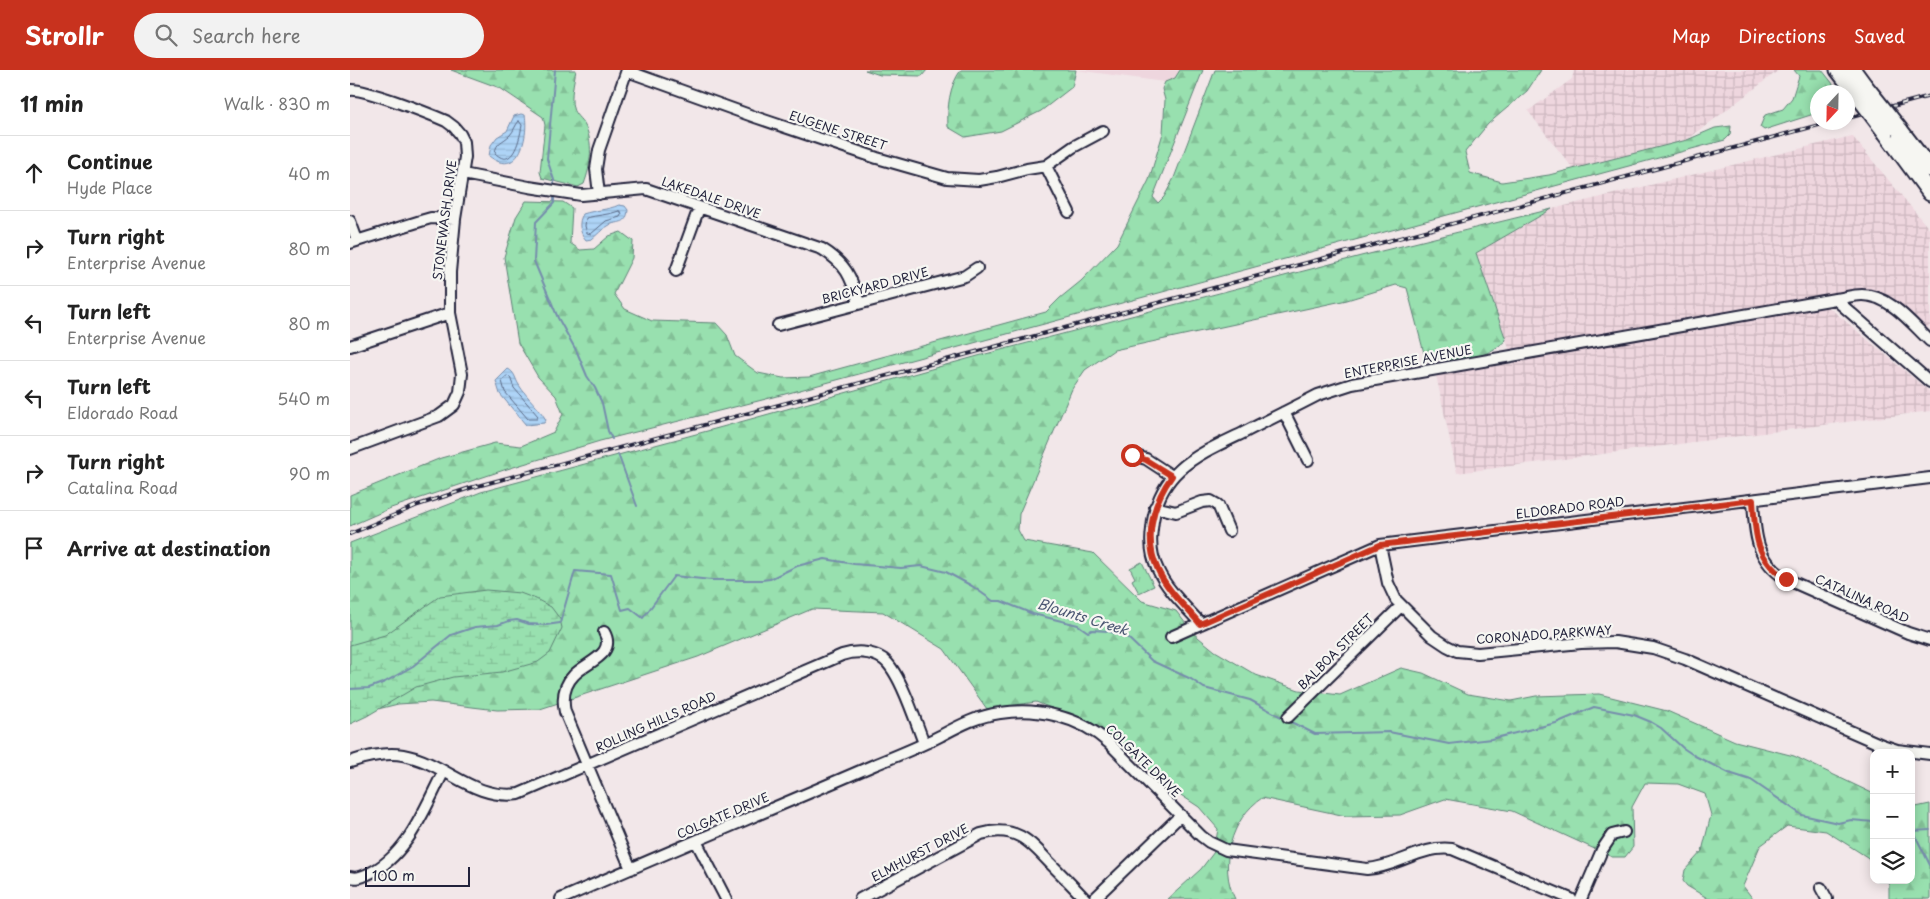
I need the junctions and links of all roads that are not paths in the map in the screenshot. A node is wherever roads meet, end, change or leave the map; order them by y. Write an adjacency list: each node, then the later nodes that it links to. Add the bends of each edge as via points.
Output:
1 (627, 70): 8 (street, EUGENE STREET, via 755,117 931,175 979,180); 12 (street, via 599,150 596,169)
2 (1838, 70): 4 (highway)
3 (1853, 70): 4 (highway)
4 (1858, 87): 7 (highway, bridge)
5 (350, 90): 10 (street, STONEWASH DRIVE, via 430,115 454,126 464,142)
6 (1103, 131): 8 (street)
7 (1893, 132): 9 (highway); 11 (highway)
8 (1046, 166): 14 (street)
9 (1930, 170)
10 (463, 174): 12 (street, LAKEDALE DRIVE, via 575,194); 15 (street, STONEWASH DRIVE)
11 (1930, 193)
12 (599, 194): 13 (street, LAKEDALE DRIVE, via 646,189)
13 (699, 208): 19 (street); 21 (street, LAKEDALE DRIVE, via 822,249 837,258 845,268)
14 (1069, 212)
15 (455, 219): 17 (street, via 431,218); 22 (street, STONEWASH DRIVE)
16 (350, 221): 17 (street)
17 (353, 241)
18 (977, 268): 21 (street, BRICKYARD DRIVE, via 965,276)
19 (676, 271)
20 (1835, 299): 24 (street, ENTERPRISE AVENUE, via 1863,295 1883,300); 26 (street); 27 (street, ENTERPRISE AVENUE, via 1352,384 1318,395)
21 (859, 303): 23 (street, BRICKYARD DRIVE)
22 (450, 313): 25 (street); 28 (street, STONEWASH DRIVE, via 462,374 460,392 454,405 439,416)
23 (778, 325)
24 (1930, 341)
25 (350, 346)
26 (1930, 382)
27 (1284, 412): 30 (street); 31 (street, ENTERPRISE AVENUE, via 1197,456)
28 (350, 449)
29 (1132, 455): 31 (street)
30 (1308, 460)
31 (1172, 476): 34 (street, ENTERPRISE AVENUE)
32 (1930, 478): 33 (street, ELDORADO ROAD)
33 (1753, 500): 36 (street, ELDORADO ROAD); 41 (street, CATALINA ROAD, via 1760,551 1778,574)
34 (1156, 507): 35 (street, via 1176,512 1211,501 1218,505); 38 (street, ENTERPRISE AVENUE, via 1151,542 1157,568 1162,579)
35 (1230, 531)
36 (1380, 545): 37 (street, CORONADO PARKWAY, via 1391,592); 38 (street, ELDORADO ROAD)
37 (1401, 606): 42 (street, BALBOA STREET); 44 (street, CORONADO PARKWAY, via 1438,641 1457,650 1478,653 1598,642 1653,648 1685,658 1882,745)
38 (1200, 624): 40 (street, ELDORADO ROAD)
39 (604, 632): 46 (street, via 607,642 604,653 573,676 564,696 565,712)
40 (1172, 637)
41 (1930, 640)
42 (1288, 717)
43 (924, 743): 46 (street, ROLLING HILLS ROAD, via 900,683 889,665 876,656 857,652 842,655); 48 (street, COLGATE DRIVE, via 970,720 1000,712 1032,711 1065,718 1106,740); 50 (street, COLGATE DRIVE)
44 (1930, 754)
45 (350, 762): 47 (street, ROLLING HILLS ROAD, via 390,754 412,757)
46 (588, 766): 47 (street, ROLLING HILLS ROAD, via 529,792 508,796 478,790); 51 (street)
47 (444, 771): 52 (street, via 401,848 372,872 355,879)
48 (1181, 815): 59 (street); 60 (street, COLGATE DRIVE, via 1209,842 1226,850 1377,868 1426,850 1452,849)
49 (1624, 832): 61 (street, via 1612,835 1602,850)
50 (696, 841): 51 (street, COLGATE DRIVE); 56 (street)
51 (631, 869): 54 (street, COLGATE DRIVE)
52 (350, 877)
53 (1821, 888): 62 (street)
54 (576, 896): 55 (street, COLGATE DRIVE)
55 (560, 899)
56 (726, 899)
57 (860, 899): 58 (street, ELMHURST DRIVE, via 981,834 997,831 1016,834 1032,844)
58 (1085, 899)
59 (1094, 899)
60 (1571, 899)
61 (1581, 899)
62 (1827, 899)

